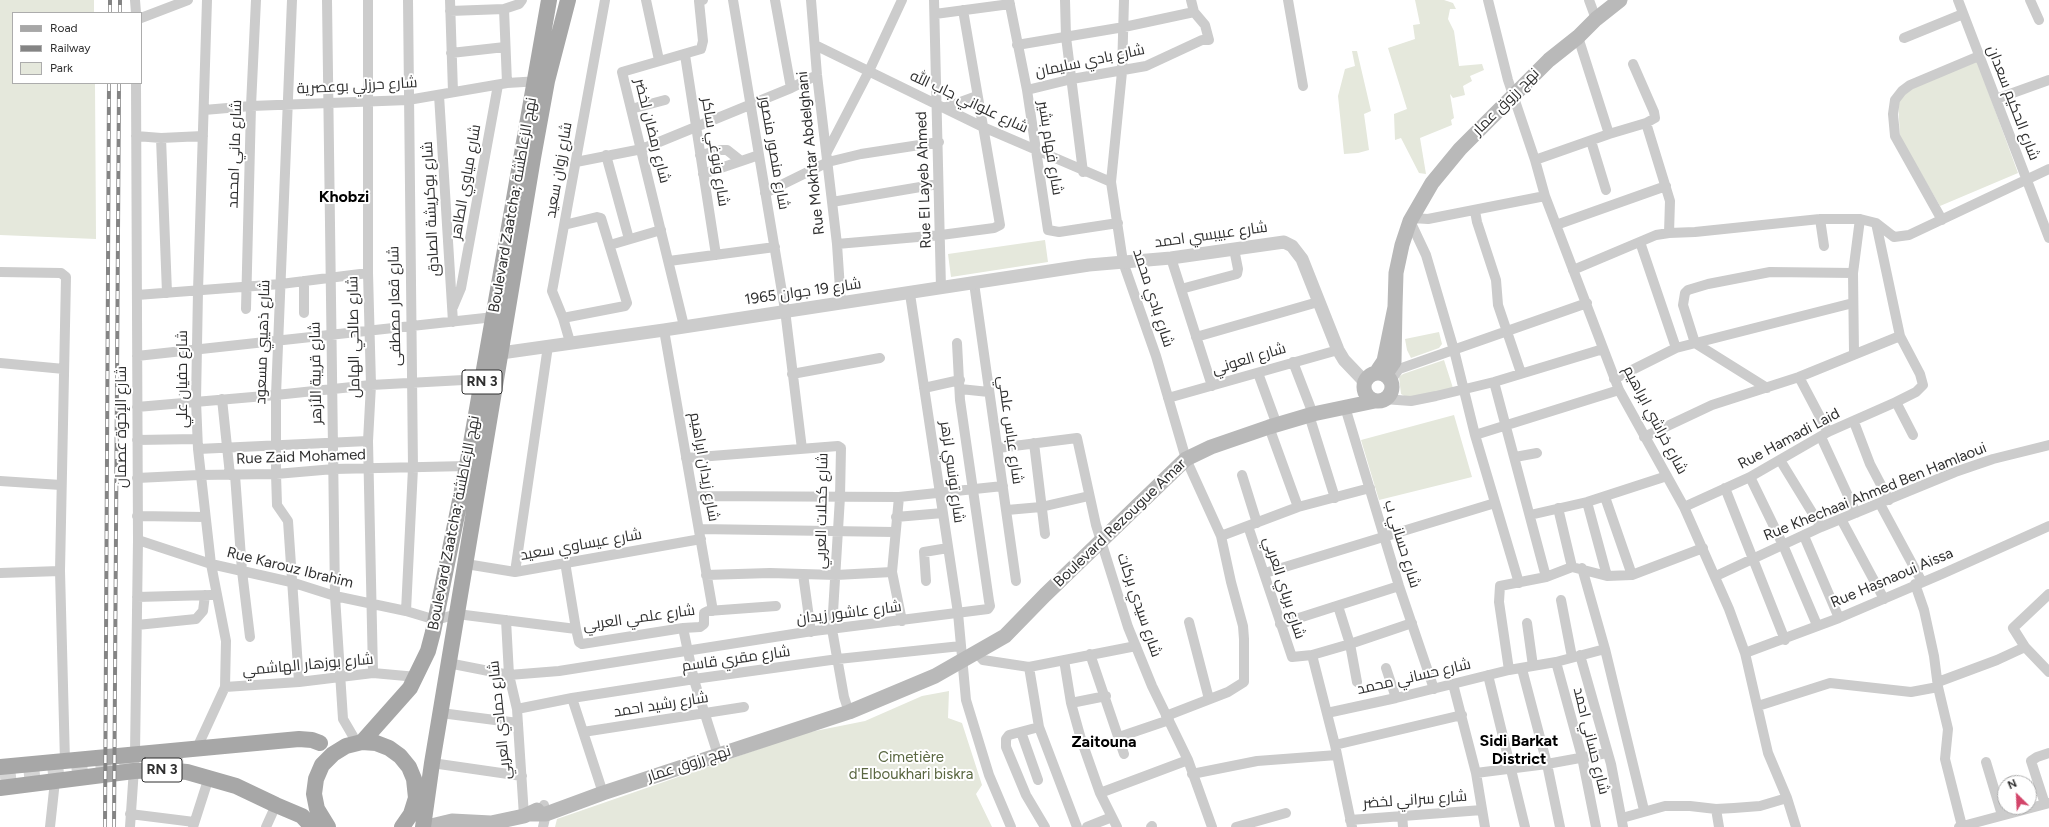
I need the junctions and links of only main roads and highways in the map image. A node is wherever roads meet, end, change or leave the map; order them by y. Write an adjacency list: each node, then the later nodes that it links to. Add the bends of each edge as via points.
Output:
1 (549, 0): 4 (main road, Boulevard Zaatcha; نهج الزعاطشة / RN 3)
2 (568, 0): 4 (main road, Boulevard Zaatcha; نهج الزعاطشة / RN 3)
3 (1620, 0): 6 (main road, نهج رزوق عمار, via 1548,60 1460,149 1432,183 1411,220 1396,273 1394,362)
4 (541, 81): 5 (main road, Boulevard Zaatcha; نهج الزعاطشة / RN 3); 5 (main road, Boulevard Zaatcha; نهج الزعاطشة / RN 3, via 494,317)
5 (494, 352): 11 (main road, Boulevard Zaatcha; نهج الزعاطشة / RN 3, via 482,379 467,466 428,651 417,677 396,705); 15 (main road, Boulevard Zaatcha; نهج الزعاطشة / RN 3, via 466,564 432,763)
6 (1376, 379): 7 (main road, via 1390,393); 7 (main road, via 1367,396); 8 (main road, via 1356,400)
7 (1380, 400): 8 (main road, Boulevard Rezougue Amar)
8 (1345, 407): 9 (main road, Boulevard Rezougue Amar, via 1273,426 1186,459 1005,636 977,654)
9 (961, 654): 10 (main road, Boulevard Rezougue Amar, via 933,665); 10 (main road, Boulevard Rezougue Amar, via 935,676)
10 (847, 708): 16 (main road, نهج رزوق عمار, via 602,789)
11 (355, 743): 12 (main road, RN 3, via 320,743 300,739); 15 (main road, via 376,743 400,756 412,773); 18 (main road, Boulevard Zaatcha; نهج الزعاطشة, via 332,754 322,765 316,779 314,794)
12 (196, 757): 13 (main road, RN 3, via 135,754); 18 (main road, RN 3, via 242,776 281,798)
13 (0, 767)
14 (0, 788): 18 (main road, RN 3, via 134,771 171,770 209,777 236,786)
15 (418, 800): 17 (main road, via 434,813); 20 (main road, Boulevard Zaatcha; نهج الزعاطشة); 21 (main road)
16 (544, 815): 19 (main road, نهج رزوق عمار, via 527,815)
17 (452, 821): 19 (main road, نهج رزوق عمار); 22 (main road)
18 (317, 823)
19 (490, 825)
20 (402, 827)
21 (422, 827)
22 (427, 827)

